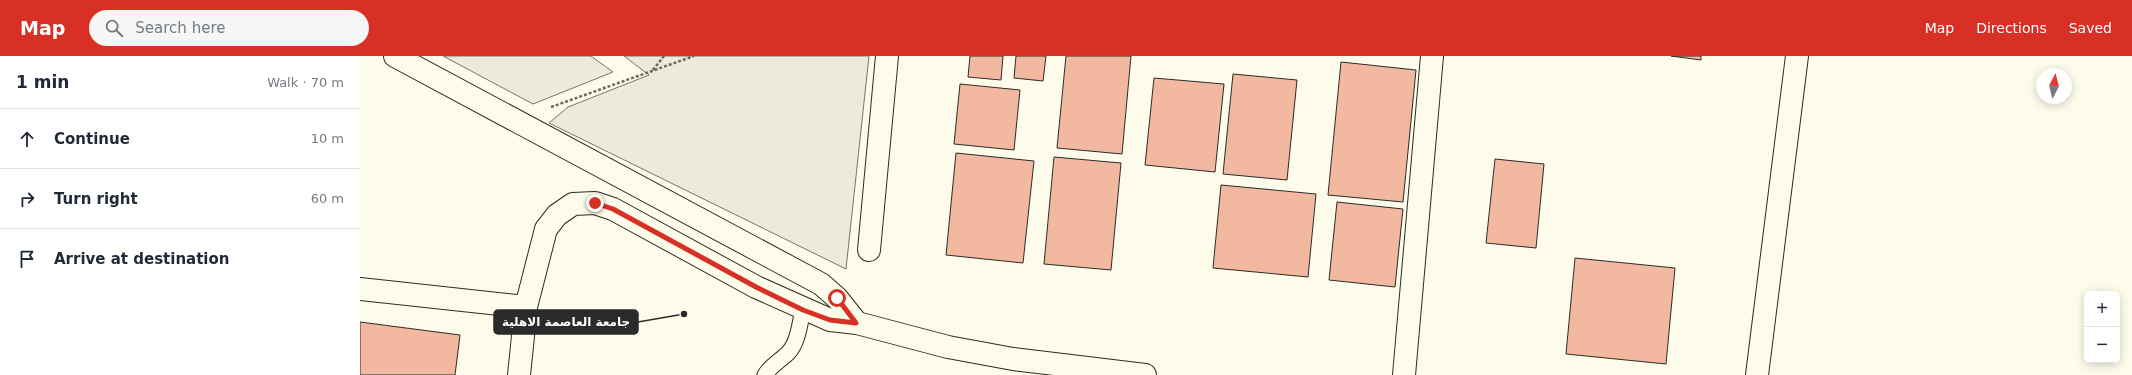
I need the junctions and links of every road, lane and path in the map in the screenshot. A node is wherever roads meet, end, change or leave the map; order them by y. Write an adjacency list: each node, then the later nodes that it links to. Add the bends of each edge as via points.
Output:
1 (395, 56): 13 (street, via 821,284 837,298)
2 (664, 56): 7 (path)
3 (694, 56): 7 (path)
4 (887, 56): 9 (street)
5 (1432, 56): 17 (street)
6 (1797, 56): 18 (street)
7 (653, 71): 8 (path)
8 (551, 107)
9 (869, 250)
10 (360, 288): 11 (street)
11 (526, 307): 12 (street, via 546,229 557,215 573,204 595,203 613,209); 14 (street)
12 (803, 310): 13 (street, via 830,320); 15 (lane, via 791,349 770,367)
13 (856, 323): 16 (street, via 948,347 999,357)
14 (519, 375)
15 (765, 375)
16 (1145, 375)
17 (1404, 375)
18 (1757, 375)

